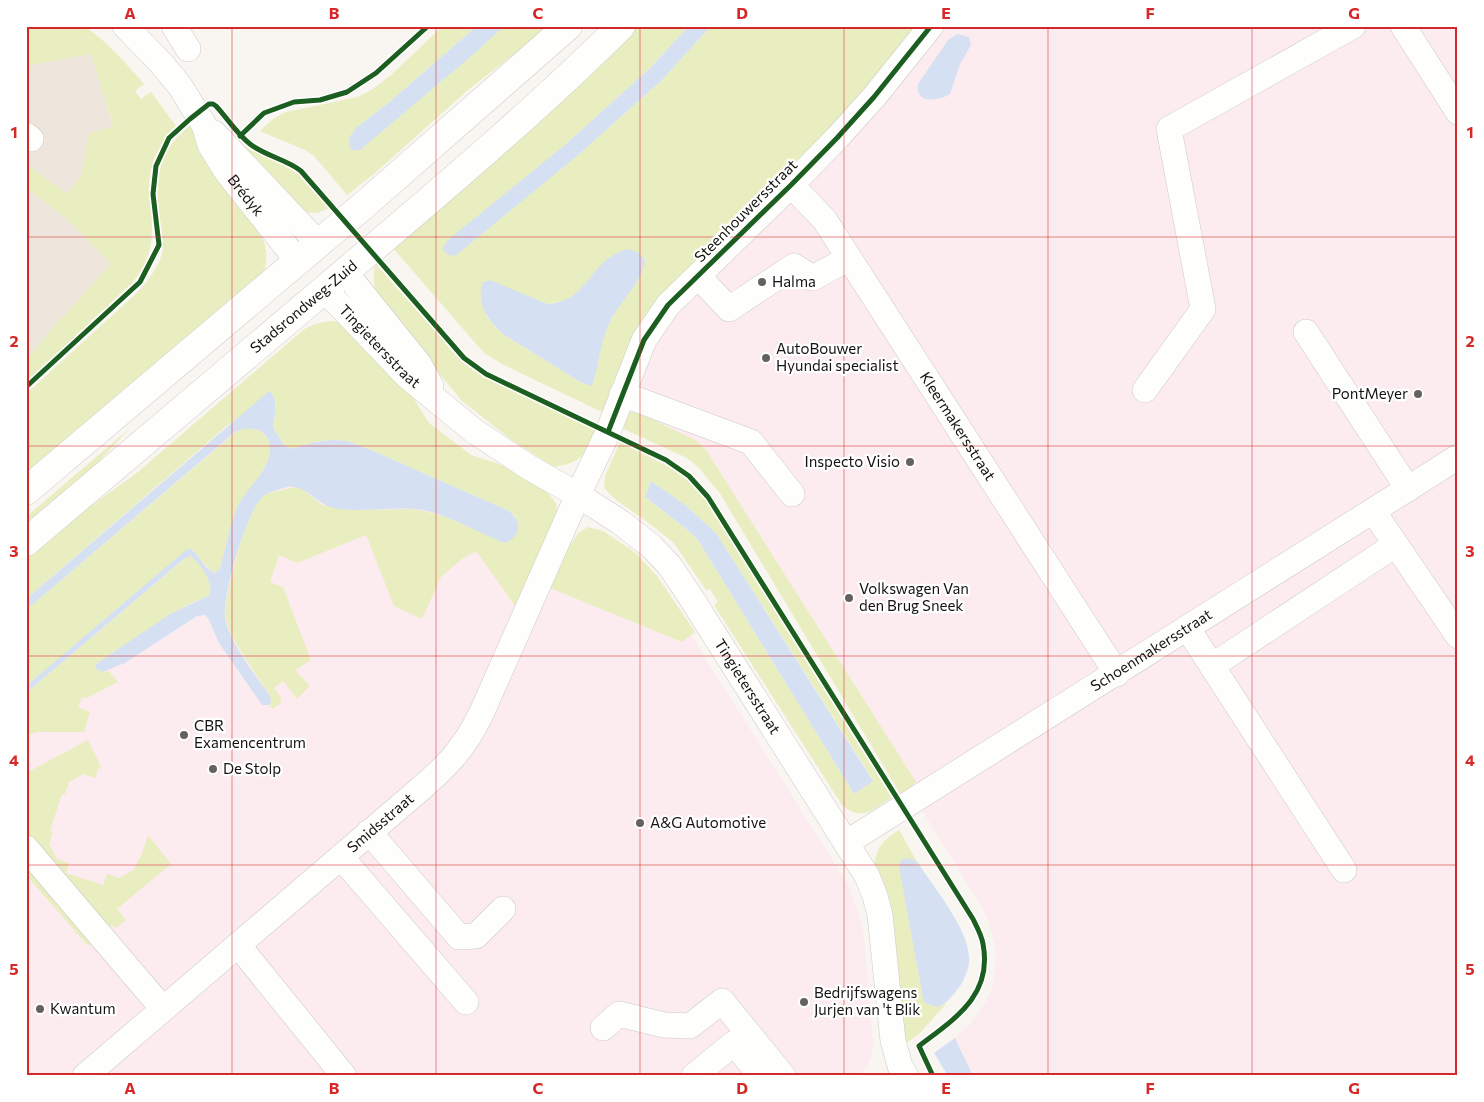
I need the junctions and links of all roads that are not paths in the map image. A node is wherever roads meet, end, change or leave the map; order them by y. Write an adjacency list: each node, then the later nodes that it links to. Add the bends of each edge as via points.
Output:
1 (161, 26): 8 (street, Brédyk)
2 (174, 26): 9 (street)
3 (568, 26): 13 (main road)
4 (621, 26): 16 (main road, Stadsrondweg-Zuid, via 512,128)
5 (931, 26): 12 (street, Steenhouwersstraat, via 868,104)
6 (1353, 26): 20 (street, via 1170,129 1203,309)
7 (1403, 26): 10 (street)
8 (132, 33): 11 (street, Brédyk, via 180,86)
9 (188, 49)
10 (1458, 112)
11 (204, 125): 13 (street, Brédyk); 15 (street, Brédyk, via 210,144 226,171)
12 (791, 185): 14 (street, Kleermakersstraat, via 824,220); 17 (street, Steenhouwersstraat)
13 (318, 243): 15 (main road); 16 (main road)
14 (849, 258): 17 (street, via 813,278 794,266 729,308); 34 (street, Kleermakersstraat)
15 (297, 260): 18 (main road); 25 (main road)
16 (345, 272): 18 (main road, Stadsrondweg-Zuid); 22 (street, Tingietersstraat, via 419,364)
17 (698, 276): 21 (street, Steenhouwersstraat, via 668,305 644,340)
18 (324, 289): 22 (street, Tingietersstraat, via 407,376); 29 (main road, Stadsrondweg-Zuid)
19 (1306, 332): 24 (street)
20 (1145, 390)
21 (622, 394): 26 (street, via 751,442); 27 (street, Steenhouwersstraat)
22 (437, 400): 27 (street, Tingietersstraat, via 530,468)
23 (1458, 457): 24 (street, Schoenmakersstraat)
24 (1408, 488): 28 (street, Schoenmakersstraat)
25 (26, 491)
26 (792, 494)
27 (578, 495): 35 (street, Smidsstraat, via 472,732 448,765); 36 (street, Tingietersstraat, via 620,522 669,565)
28 (1373, 511): 30 (street); 31 (street, Schoenmakersstraat)
29 (26, 542)
30 (1396, 545): 32 (street); 33 (street)
31 (1188, 629): 33 (street); 34 (street, Schoenmakersstraat)
32 (1458, 636)
33 (1212, 666): 39 (street)
34 (1117, 674): 36 (street, Schoenmakersstraat)
35 (370, 832): 38 (street, Smidsstraat); 40 (street, via 459,937 476,936)
36 (846, 844): 45 (street, Tingietersstraat, via 867,876 880,915)
37 (26, 848): 43 (street)
38 (341, 857): 41 (street, Smidsstraat); 42 (street)
39 (1344, 870)
40 (504, 909)
41 (238, 944): 43 (street, Smidsstraat); 47 (street)
42 (466, 1002)
43 (163, 1009): 46 (street, Smidsstraat)
44 (603, 1028): 50 (street, via 619,1014 664,1025 690,1026 722,1001)
45 (896, 1073)
46 (84, 1076)
47 (344, 1076)
48 (694, 1076): 49 (street, via 734,1043)
49 (761, 1076)
50 (783, 1076)

